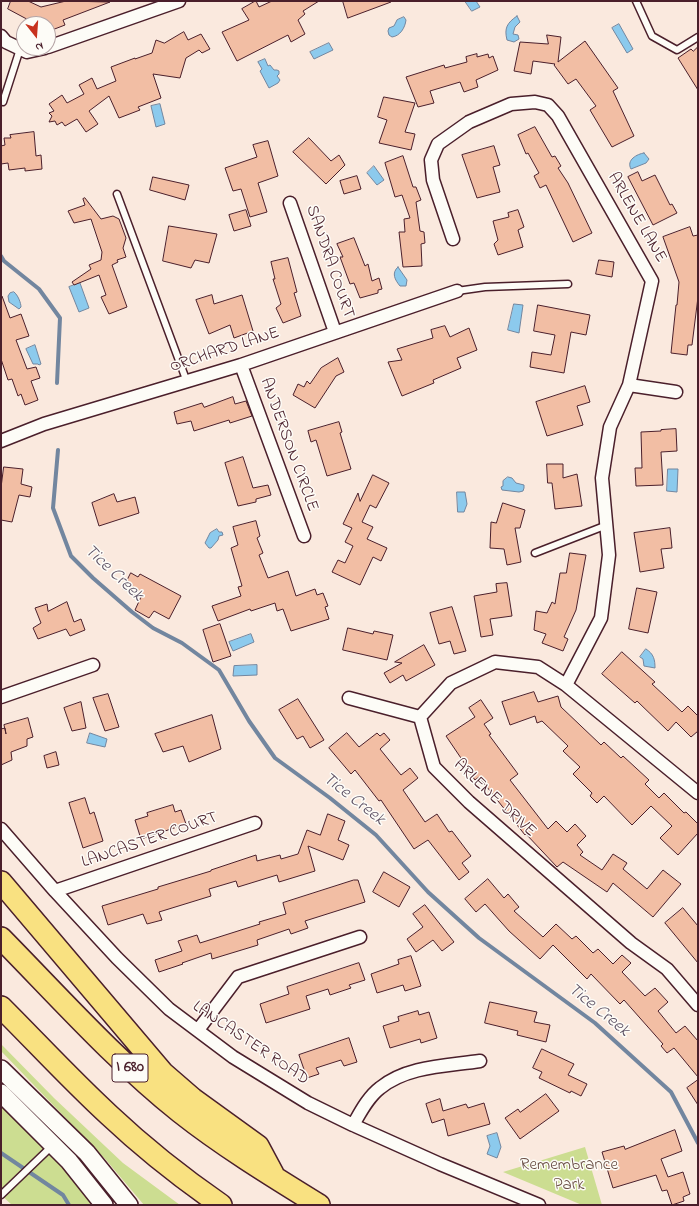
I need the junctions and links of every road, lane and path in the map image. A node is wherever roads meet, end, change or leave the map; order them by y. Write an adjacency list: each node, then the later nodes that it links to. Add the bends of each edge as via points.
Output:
1 (179, 1): 5 (street)
2 (636, 1): 4 (lane, via 652,36 677,50)
3 (1, 36): 6 (street)
4 (698, 37)
5 (56, 44)
6 (16, 47)
7 (18, 56): 8 (lane)
8 (3, 102)
9 (117, 194): 16 (lane)
10 (290, 203): 14 (street, SANDRA COURT)
11 (453, 240): 17 (street, ARLENE LANE, via 433,180 431,160 438,144 469,122 511,104 535,102 548,105 558,116 652,281)
12 (568, 284): 13 (lane)
13 (458, 291): 14 (street, ORCHARD LANE)
14 (335, 332): 15 (street, ORCHARD LANE)
15 (241, 365): 16 (street, ORCHARD LANE); 21 (street, ANDERSON CIRCLE)
16 (187, 382): 19 (street, ORCHARD LANE)
17 (629, 385): 18 (street); 20 (street, ARLENE LANE, via 610,428 602,478)
18 (676, 392)
19 (2, 438)
20 (607, 525): 22 (lane); 24 (street, ARLENE LANE, via 609,555 600,618)
21 (304, 536)
22 (535, 553)
23 (93, 665): 25 (street)
24 (566, 685): 27 (street, via 538,667 495,662 451,682); 28 (street)
25 (1, 697)
26 (349, 698): 27 (street)
27 (420, 717): 35 (street, ARLENE DRIVE, via 434,767 475,807 631,943 666,969)
28 (698, 793)
29 (255, 823): 32 (street, LANCASTER COURT)
30 (1, 829): 32 (street, LANCASTER ROAD)
31 (1, 882): 43 (highway, via 163,1074 258,1146)
32 (55, 891): 37 (street, LANCASTER ROAD, via 169,1009)
33 (360, 937): 37 (street, via 238,976)
34 (1, 938): 43 (highway, I 680, via 143,1081 205,1131)
35 (698, 1006)
36 (1, 1007): 47 (highway, via 109,1115 149,1150)
37 (198, 1030): 41 (street, LANCASTER ROAD, via 233,1056 308,1103)
38 (480, 1061): 41 (street, via 400,1075 379,1088)
39 (1, 1069): 46 (main road, via 87,1153)
40 (1, 1093): 42 (main road)
41 (353, 1125): 49 (street, LANCASTER ROAD)
42 (53, 1145): 44 (lane); 45 (main road)
43 (276, 1178): 48 (highway, I 680)
44 (1, 1195)
45 (104, 1205)
46 (129, 1205)
47 (221, 1205)
48 (318, 1205)
49 (539, 1205)

